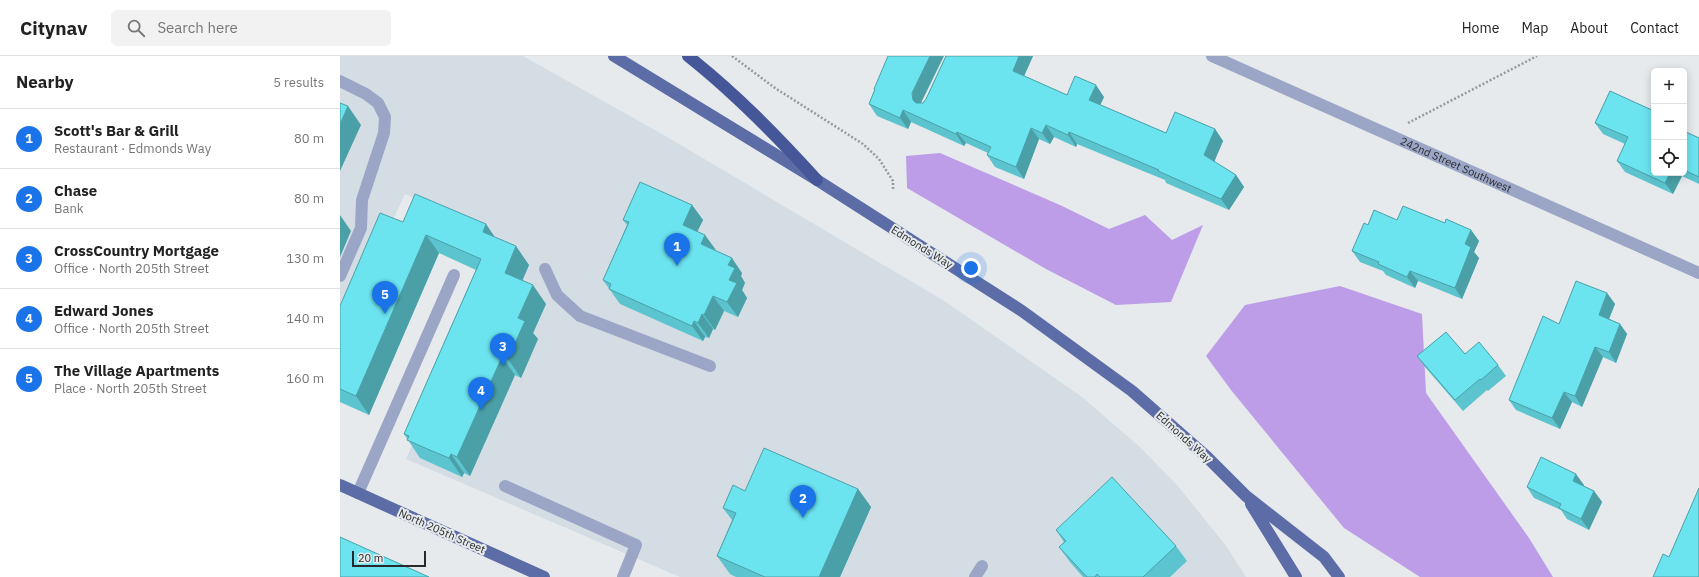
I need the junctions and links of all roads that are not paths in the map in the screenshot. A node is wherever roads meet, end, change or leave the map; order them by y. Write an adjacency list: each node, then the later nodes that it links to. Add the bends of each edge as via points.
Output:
1 (614, 56): 5 (main road, Edmonds Way)
2 (688, 56): 5 (highway, via 724,84 770,128)
3 (1212, 56): 7 (street, 242nd Street Southwest)
4 (340, 81): 9 (street, via 378,103 385,117 384,133 362,200 362,228)
5 (817, 180): 14 (main road, Edmonds Way, via 1022,311 1132,391 1206,456)
6 (545, 269): 10 (street, via 557,295 580,316)
7 (1699, 273)
8 (454, 275): 13 (street)
9 (340, 276)
10 (710, 366)
11 (340, 486): 13 (main road, North 205th Street)
12 (505, 486): 17 (street, via 636,545)
13 (358, 493): 16 (main road, North 205th Street)
14 (1246, 496): 19 (main road, Edmonds Way); 20 (main road, Edmonds Way, via 1324,557)
15 (982, 566): 18 (street)
16 (544, 577)
17 (623, 577)
18 (975, 577)
19 (1296, 577)
20 (1339, 577)

